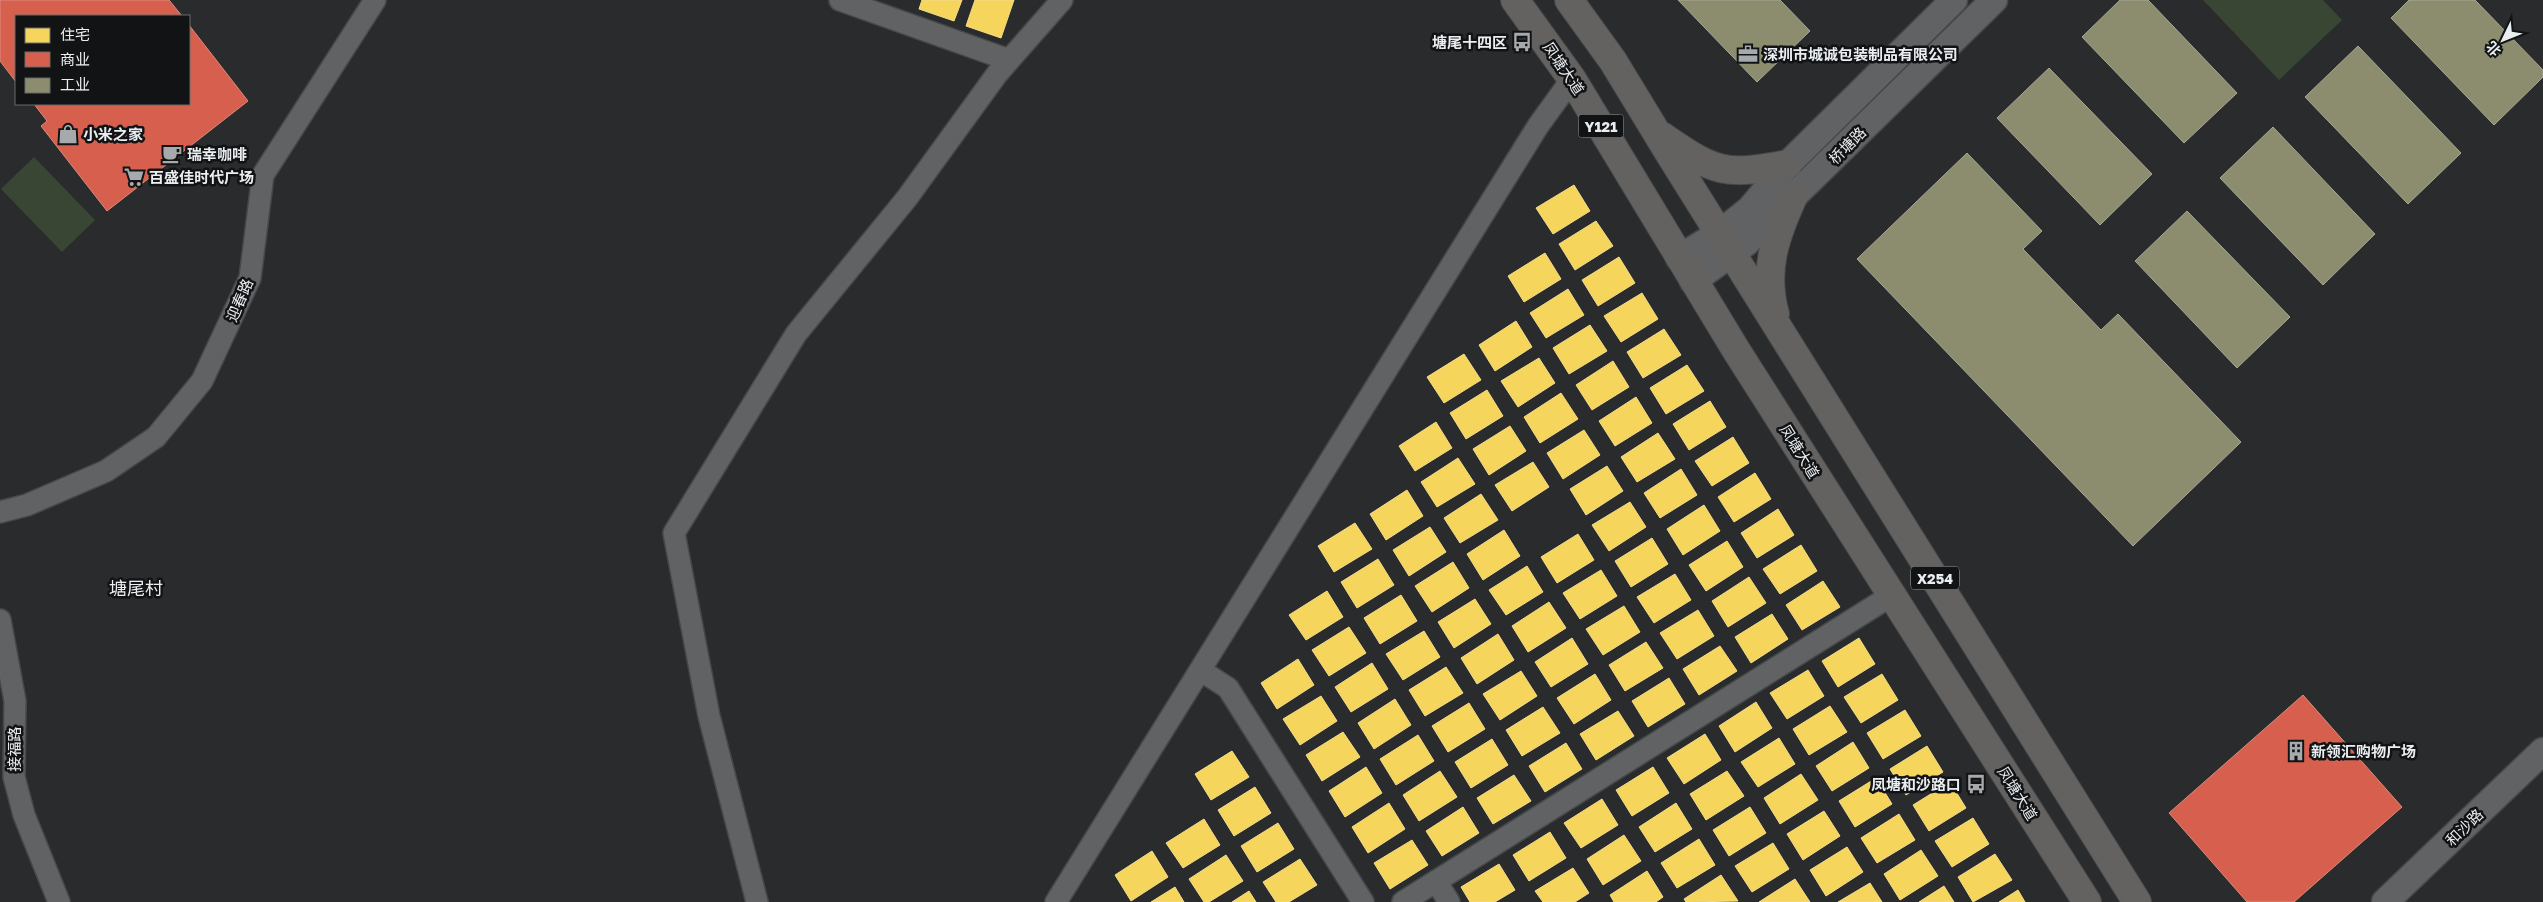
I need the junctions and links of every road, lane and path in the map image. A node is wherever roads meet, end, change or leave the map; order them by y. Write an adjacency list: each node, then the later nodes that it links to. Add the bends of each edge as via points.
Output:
1 (375, 0): 16 (street, 迎春路, via 263,175 250,278 202,381 156,437 106,471 27,505)
2 (1062, 0): 8 (street)
3 (1515, 0): 9 (main road, 凤塘大道 / Y121)
4 (1570, 0): 10 (main road, Y121)
5 (1954, 0): 11 (street, 桥塘路)
6 (1994, 0): 12 (street, 桥塘路)
7 (846, 1): 8 (street)
8 (1009, 60): 23 (street, via 907,198 796,334 674,532 709,716)
9 (1572, 78): 14 (main road, 凤塘大道 / Y121); 19 (street, via 1538,126)
10 (1656, 131): 11 (main road, via 1688,154 1729,171 1745,172); 13 (main road, Y121)
11 (1788, 164): 13 (street, 桥塘路, via 1750,208)
12 (1793, 197): 13 (street, 桥塘路); 15 (main road, via 1775,242 1770,265 1769,292)
13 (1727, 244): 14 (street, 桥塘路); 15 (main road, X254)
14 (1686, 270): 17 (main road, 凤塘大道 / X254)
15 (1779, 330): 29 (main road, X254)
16 (0, 512)
17 (1892, 595): 21 (street); 28 (main road, 凤塘大道 / X254)
18 (0, 620): 22 (street, 接福路, via 15,701 14,777 24,815)
19 (1200, 670): 24 (street); 25 (street, via 1228,688)
20 (2541, 756): 30 (street, 和沙路)
21 (1436, 881): 26 (street); 27 (street)
22 (59, 902)
23 (757, 902)
24 (1056, 902)
25 (1363, 902)
26 (1403, 902)
27 (1449, 902)
28 (2087, 902)
29 (2137, 902)
30 (2385, 902)

